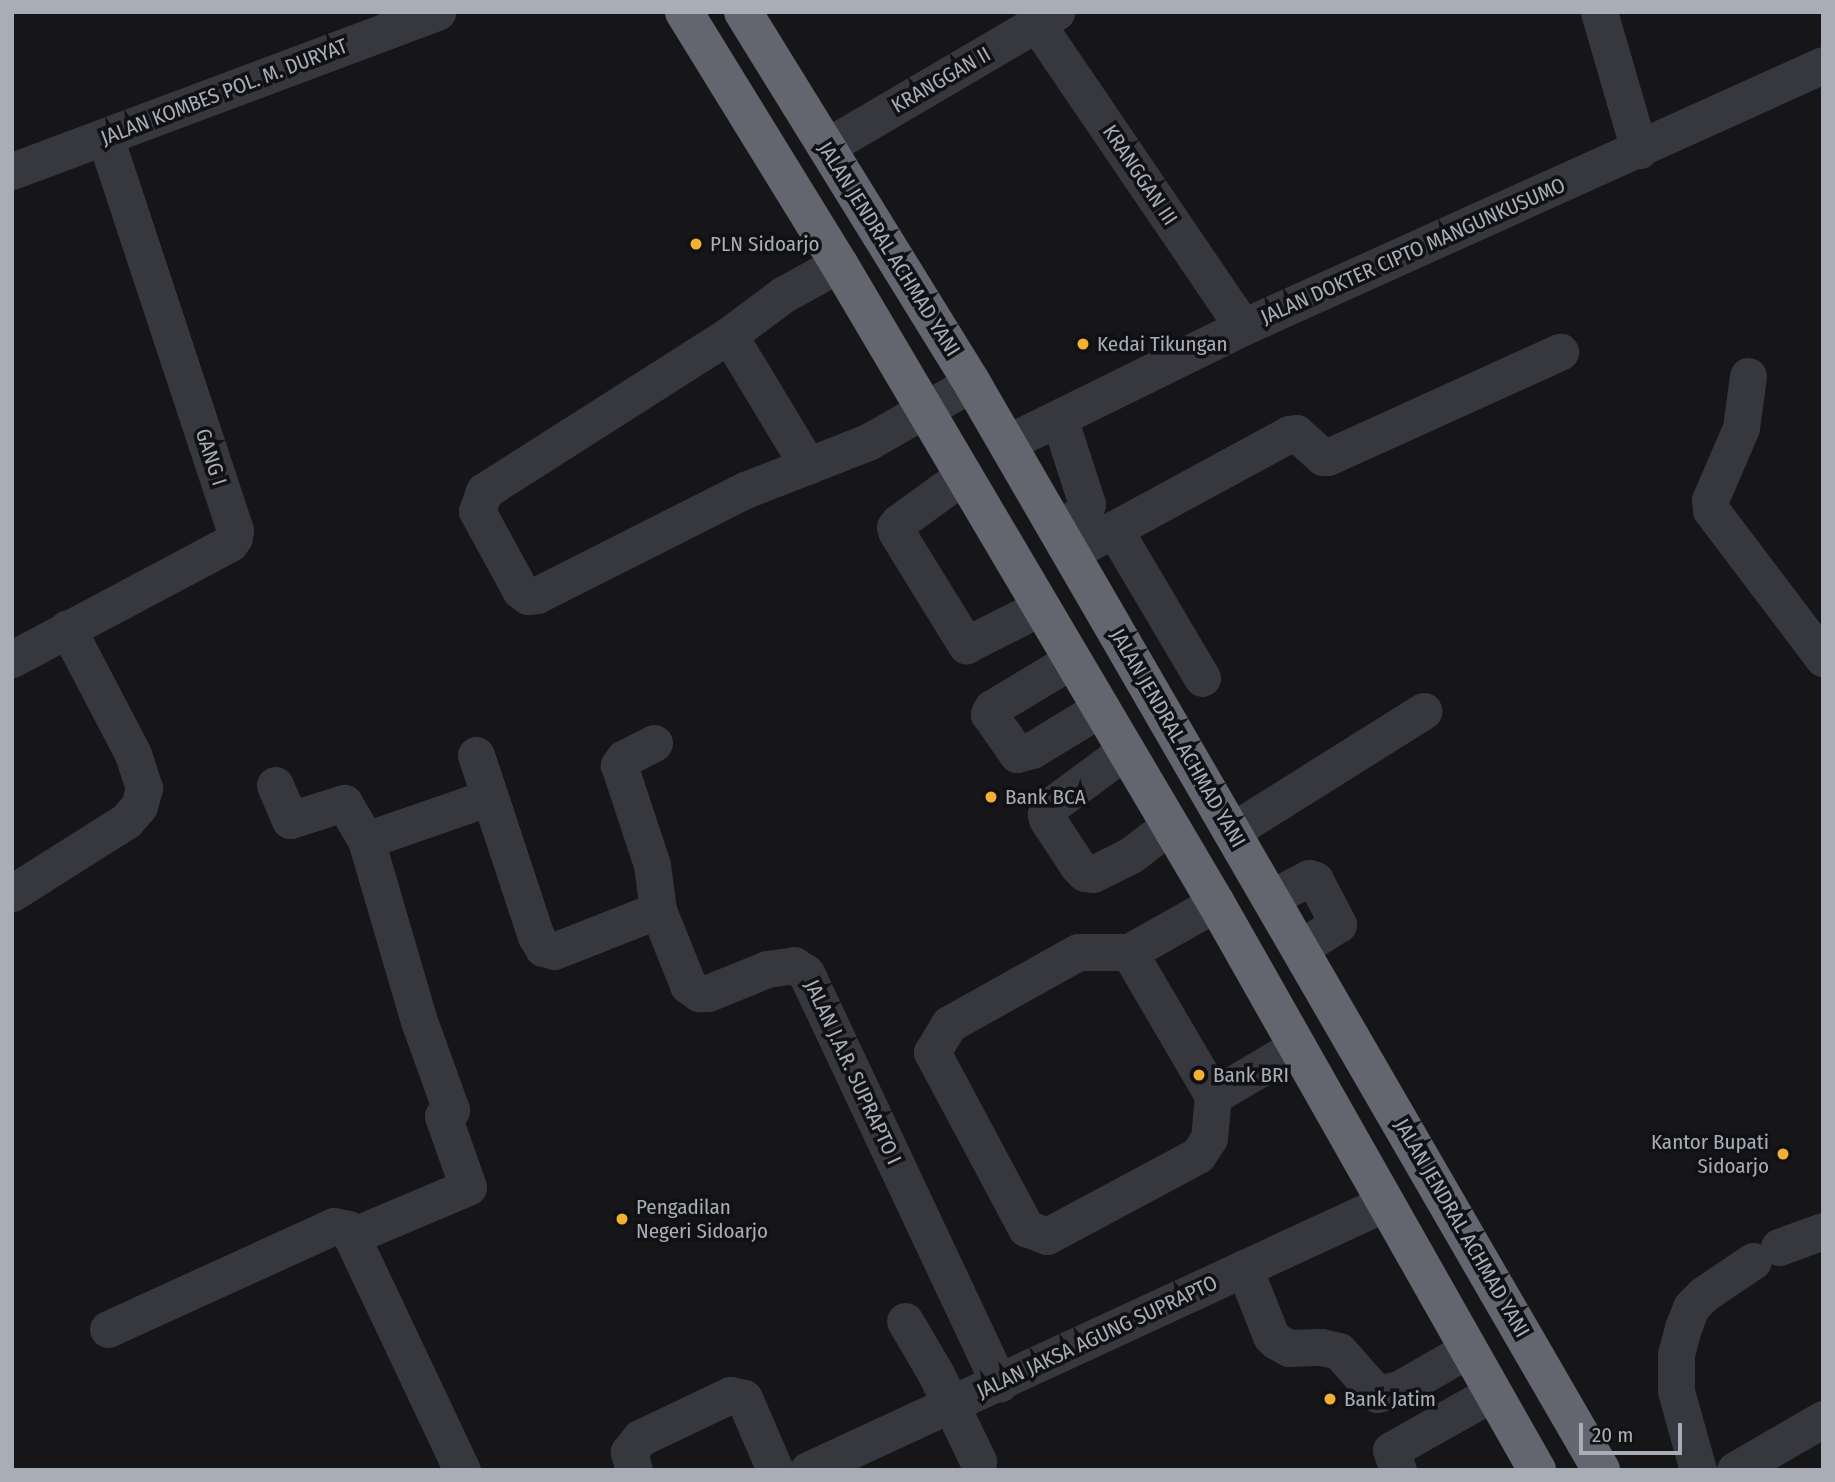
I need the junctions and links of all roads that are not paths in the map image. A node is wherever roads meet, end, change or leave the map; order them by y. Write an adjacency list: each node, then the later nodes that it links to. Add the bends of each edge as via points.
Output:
1 (436, 12): 7 (street, JALAN KOMBES POL. M. DURYAT)
2 (684, 12): 11 (highway)
3 (743, 12): 8 (highway, JALAN JENDRAL ACHMAD YANI)
4 (1599, 12): 9 (street)
5 (1046, 18): 8 (street, KRANGGAN II); 12 (street, KRANGGAN III)
6 (1823, 65): 9 (street, JALAN DOKTER CIPTO MANGUNKUSUMO)
7 (105, 137): 10 (street, JALAN KOMBES POL. M. DURYAT); 25 (street, GANG I, via 235,530 230,543)
8 (827, 147): 16 (highway, JALAN JENDRAL ACHMAD YANI)
9 (1639, 150): 12 (street, JALAN DOKTER CIPTO MANGUNKUSUMO)
10 (12, 172)
11 (839, 264): 13 (street, via 784,294); 17 (highway)
12 (1243, 327): 18 (street, JALAN DOKTER CIPTO MANGUNKUSUMO)
13 (729, 335): 20 (street); 20 (street, via 484,491 477,511 513,581 528,596 537,595 745,490)
14 (1560, 352): 22 (street, via 1328,457 1296,433 1289,434)
15 (1748, 376): 27 (street, via 1741,428 1710,500 1711,510)
16 (972, 383): 17 (street); 19 (highway, JALAN JENDRAL ACHMAD YANI)
17 (926, 411): 20 (street, via 868,442); 21 (highway)
18 (1059, 418): 19 (street, JALAN DOKTER CIPTO MANGUNKUSUMO); 23 (street, via 1087,504)
19 (1007, 443): 23 (highway, JALAN JENDRAL ACHMAD YANI)
20 (808, 466)
21 (964, 475): 24 (highway); 24 (street, via 895,527 917,568 966,645)
22 (1114, 529): 23 (street); 26 (street)
23 (1064, 542): 30 (highway, JALAN JENDRAL ACHMAD YANI)
24 (1041, 607): 29 (highway)
25 (67, 628): 28 (street, GANG I); 42 (street, via 132,754 144,788 139,806 126,821)
26 (1176, 634): 30 (street); 31 (street)
27 (1823, 657)
28 (12, 659)
29 (1072, 660): 32 (highway); 32 (street, via 989,714 1017,754 1032,750)
30 (1132, 660): 40 (highway, JALAN JENDRAL ACHMAD YANI)
31 (1202, 678)
32 (1101, 708): 35 (highway)
33 (1423, 711): 40 (street)
34 (654, 743): 44 (street, JALAN J.A.R. SUPRAPTO I, via 619,765 652,865)
35 (1126, 750): 39 (highway); 39 (street, via 1052,804 1047,819 1078,866 1093,874 1131,855)
36 (477, 755): 38 (street)
37 (275, 785): 41 (street, via 290,820 345,796)
38 (490, 797): 41 (street); 44 (street, via 543,948 554,951)
39 (1170, 825): 43 (highway)
40 (1232, 831): 66 (highway, JALAN JENDRAL ACHMAD YANI)
41 (366, 840): 50 (street, via 419,1021 451,1110 443,1116 468,1187)
42 (12, 893)
43 (1216, 903): 45 (street); 46 (highway)
44 (658, 910): 55 (street, JALAN J.A.R. SUPRAPTO I, via 688,985 699,993 767,969 794,965 806,973)
45 (1129, 952): 47 (street); 47 (street, via 1078,952 949,1024 932,1052 1026,1228 1047,1237 1198,1155 1209,1138)
46 (1296, 1047): 47 (street); 48 (highway)
47 (1213, 1096)
48 (1385, 1203): 51 (street, JALAN JAKSA AGUNG SUPRAPTO); 54 (highway)
49 (1823, 1231): 67 (street, via 1766,1254 1691,1307 1676,1354 1676,1391)
50 (352, 1236): 53 (street, via 348,1228 334,1226); 61 (street)
51 (1244, 1268): 54 (street, via 1271,1336 1289,1348 1321,1347 1339,1352 1377,1394 1399,1389); 55 (street, JALAN JAKSA AGUNG SUPRAPTO)
52 (905, 1321): 57 (street)
53 (108, 1329)
54 (1467, 1350): 56 (highway)
55 (999, 1384): 57 (street, JALAN JAKSA AGUNG SUPRAPTO)
56 (1492, 1393): 64 (street, via 1391,1450); 65 (highway)
57 (951, 1406): 59 (street); 60 (street, JALAN JAKSA AGUNG SUPRAPTO)
58 (1823, 1419): 68 (street)
59 (978, 1461)
60 (831, 1466)
61 (462, 1470)
62 (634, 1470): 63 (street, via 629,1452 640,1438 738,1395 747,1405)
63 (775, 1470)
64 (1398, 1470)
65 (1537, 1470)
66 (1601, 1470)
67 (1698, 1470)
68 (1735, 1470)

